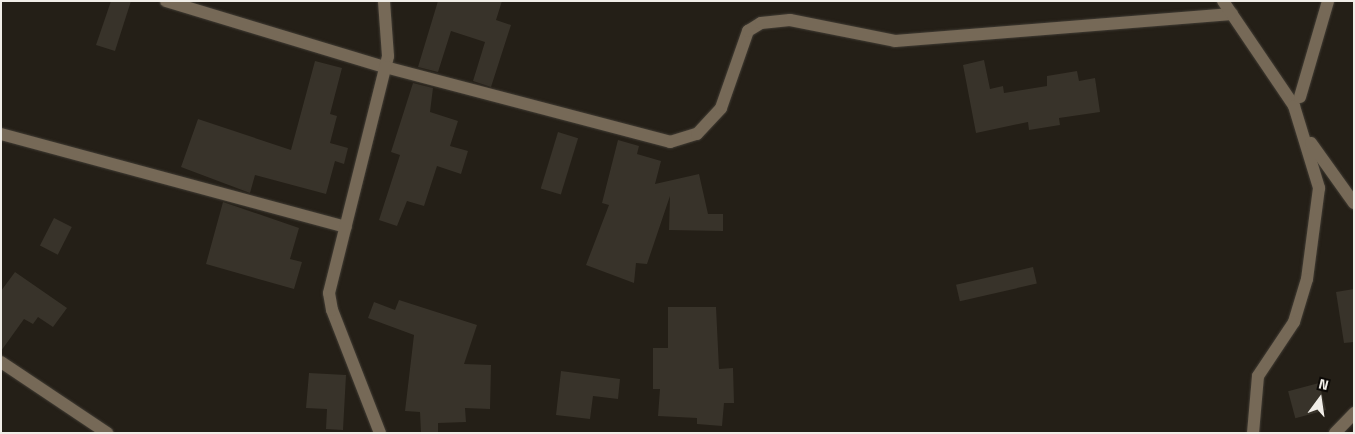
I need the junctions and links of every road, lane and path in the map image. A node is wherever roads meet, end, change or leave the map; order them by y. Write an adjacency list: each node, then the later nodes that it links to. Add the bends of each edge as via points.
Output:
1 (166, 1): 6 (street)
2 (1223, 1): 5 (street)
3 (1328, 1): 7 (street)
4 (386, 3): 6 (street)
5 (1232, 14): 6 (street, via 895,41 790,20 761,23 748,31 721,108 697,134 670,142); 9 (street, via 1282,86)
6 (385, 67): 11 (street)
7 (1300, 97)
8 (1, 134): 11 (street)
9 (1306, 137): 10 (street); 16 (street, via 1319,188 1307,280 1294,322 1258,376)
10 (1354, 203)
11 (346, 227): 15 (street, via 334,262 332,310)
12 (1, 362): 14 (street)
13 (1354, 413): 17 (street)
14 (107, 433)
15 (380, 433)
16 (1253, 433)
17 (1335, 433)

